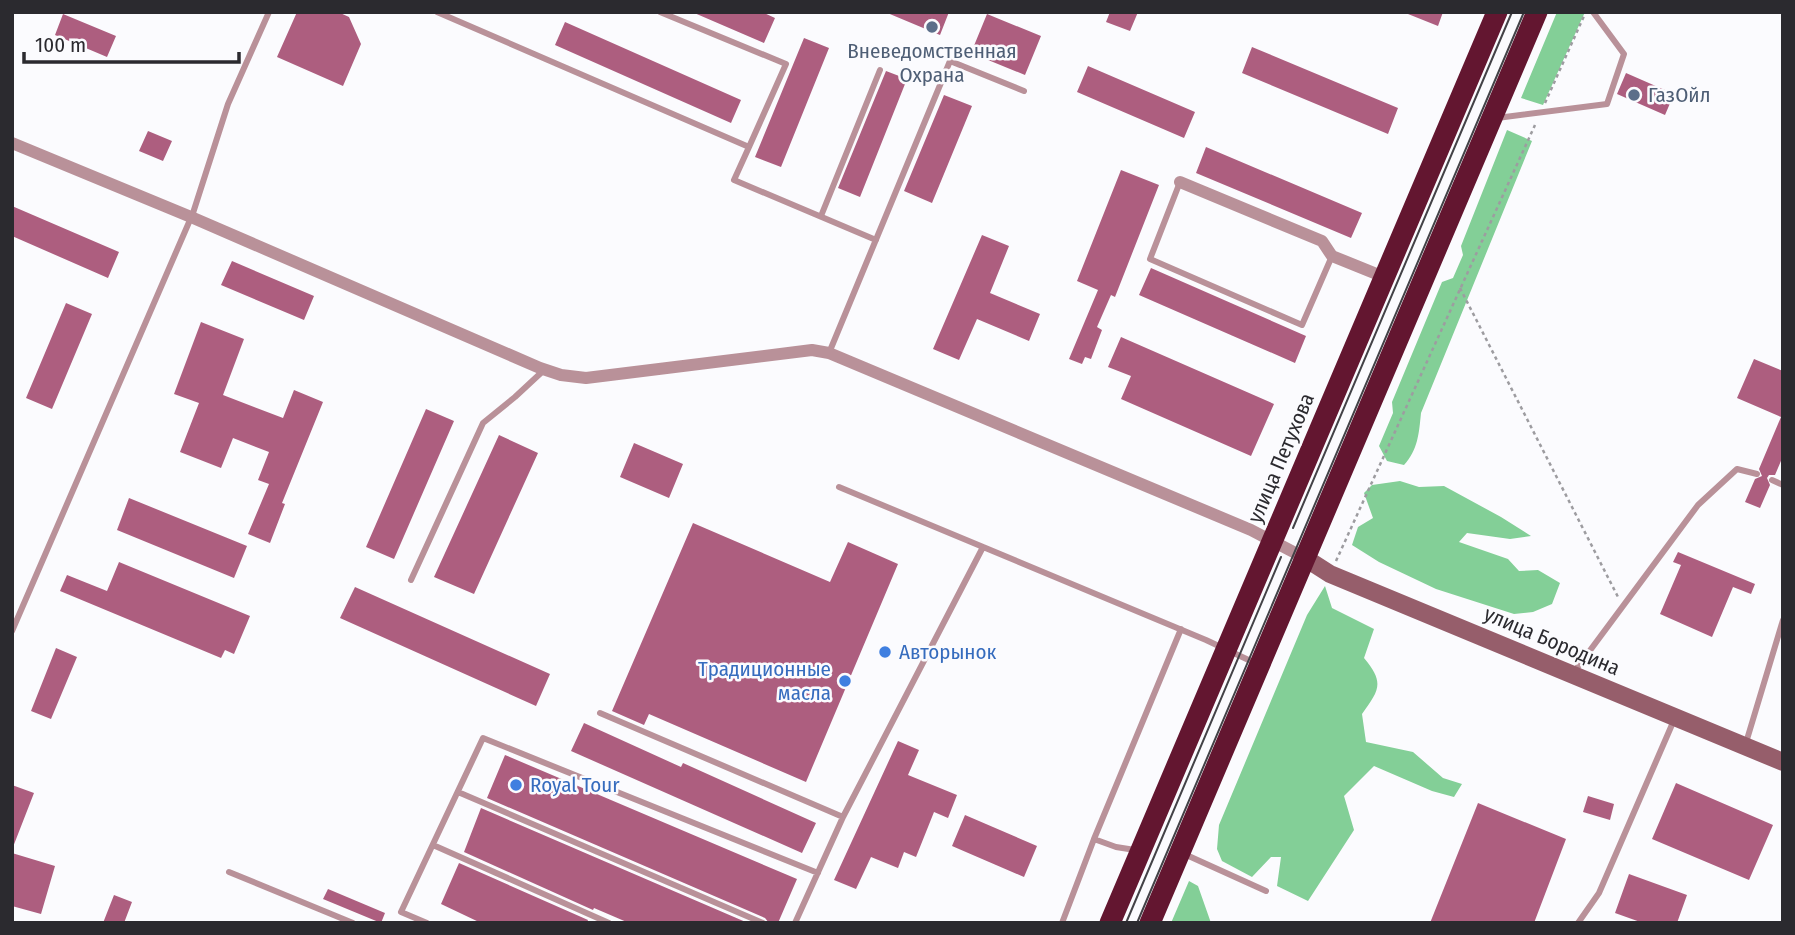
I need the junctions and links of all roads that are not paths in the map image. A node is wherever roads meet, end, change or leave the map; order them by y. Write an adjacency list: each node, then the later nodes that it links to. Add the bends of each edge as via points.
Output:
1 (269, 12): 14 (lane, via 229,103)
2 (437, 12): 11 (lane)
3 (660, 12): 11 (lane, via 786,64)
4 (1497, 12): 17 (highway, улица Петухова)
5 (1537, 12): 9 (highway)
6 (1593, 12): 9 (lane, via 1623,54 1607,104)
7 (880, 70): 13 (lane)
8 (1024, 91): 15 (lane, via 950,61)
9 (1492, 119): 26 (highway)
10 (12, 143): 14 (street)
11 (749, 147): 13 (lane, via 734,180)
12 (1181, 182): 16 (street, via 1322,241); 16 (lane, via 1150,259 1301,325)
13 (821, 216): 15 (lane)
14 (191, 217): 19 (street); 30 (lane)
15 (876, 240): 18 (lane)
16 (1332, 256): 17 (street)
17 (1384, 277): 24 (highway, улица Петухова)
18 (829, 353): 19 (street, via 812,351 586,378); 24 (street)
19 (544, 369): 27 (lane, via 483,423)
20 (1757, 474): 33 (lane, via 1737,470 1698,505)
21 (1772, 480): 22 (lane)
22 (1783, 485)
23 (839, 487): 25 (lane)
24 (1272, 542): 26 (street); 31 (highway, улица Петухова)
25 (983, 547): 29 (lane); 39 (lane)
26 (1305, 558): 32 (highway); 33 (main road, улица Бородина, via 1330,574)
27 (411, 580)
28 (1783, 620): 36 (lane)
29 (1181, 629): 31 (lane); 40 (lane)
30 (12, 631)
31 (1226, 651): 32 (lane); 42 (highway, улица Петухова)
32 (1259, 665): 43 (highway)
33 (1573, 673): 35 (main road, улица Бородина)
34 (600, 713): 39 (lane)
35 (1675, 719): 36 (main road, улица Бородина); 55 (lane, via 1599,893)
36 (1745, 746): 37 (main road, улица Бородина)
37 (1783, 762)
38 (458, 792): 41 (lane); 45 (lane, via 483,738); 50 (lane)
39 (844, 817): 45 (lane)
40 (1094, 839): 42 (lane); 52 (lane)
41 (433, 845): 48 (lane, via 401,912); 49 (lane)
42 (1141, 851): 53 (highway, улица Петухова)
43 (1180, 853): 46 (lane); 54 (highway)
44 (229, 872): 47 (lane)
45 (818, 873): 51 (lane)
46 (1266, 891)
47 (353, 923)
48 (427, 923)
49 (608, 923)
50 (763, 923)
51 (795, 923)
52 (1062, 923)
53 (1110, 923)
54 (1150, 923)
55 (1578, 923)

